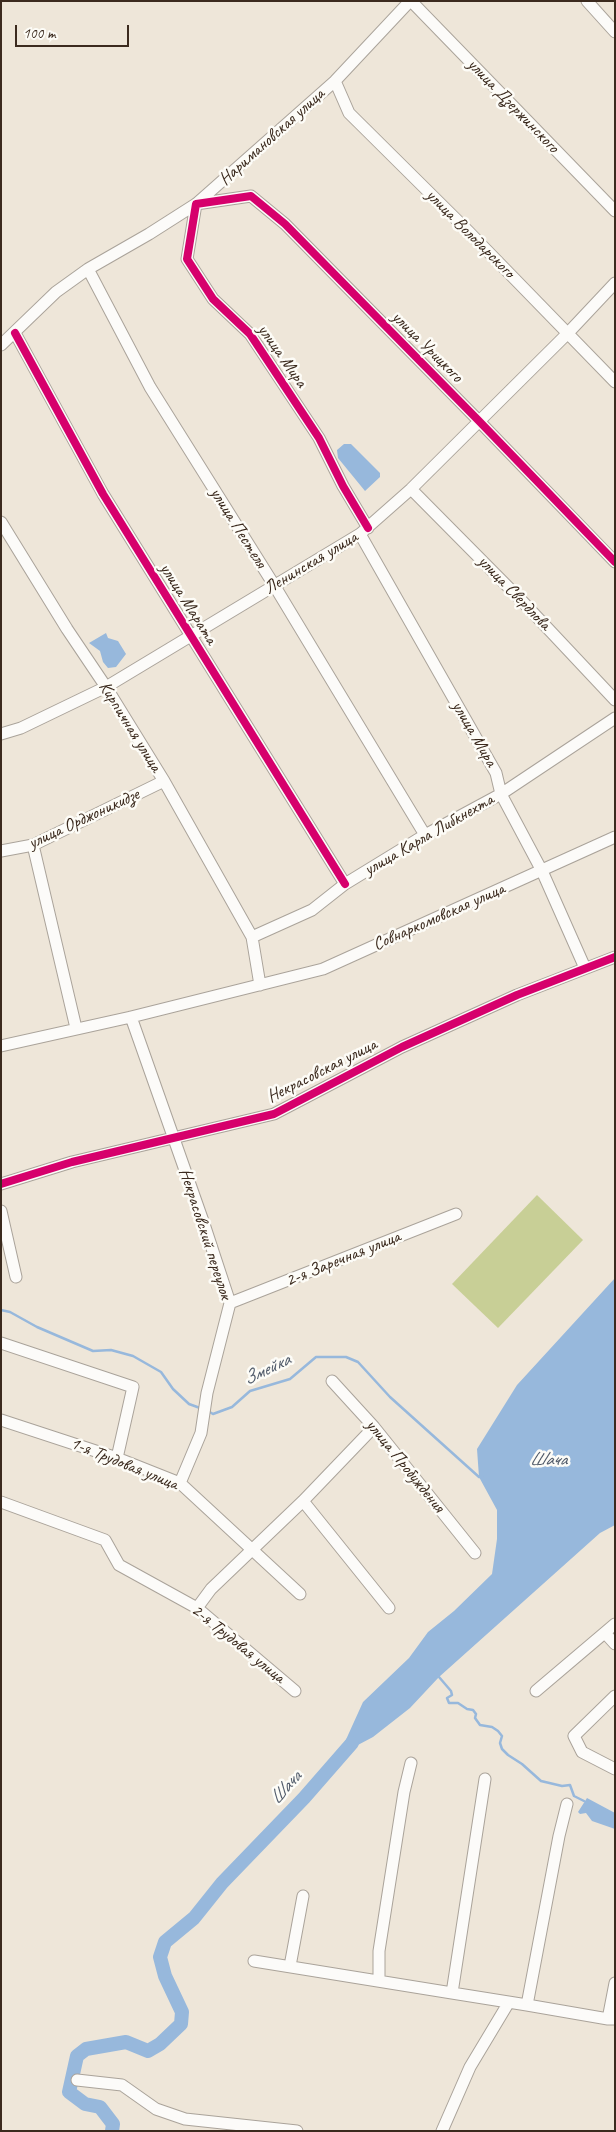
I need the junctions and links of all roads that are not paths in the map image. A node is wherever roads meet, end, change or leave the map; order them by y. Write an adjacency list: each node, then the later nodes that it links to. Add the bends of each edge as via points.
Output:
1 (410, 1): 4 (street, Наримановская улица); 6 (street, улица Дзержинского)
2 (587, 1): 3 (street)
3 (615, 32)
4 (335, 81): 5 (street, Наримановская улица); 10 (street, улица Володарского, via 349,113)
5 (196, 204): 7 (street, Наримановская улица); 13 (street, улица Урицкого, via 251,196 285,224); 16 (street, улица Мира, via 187,259 213,299 250,334 319,438)
6 (615, 211)
7 (88, 269): 9 (street, Наримановская улица, via 56,292); 18 (street, улица Пестеля, via 150,387)
8 (615, 283): 10 (street, Ленинская улица)
9 (15, 333): 11 (street, Наримановская улица); 19 (street, улица Марата, via 103,494)
10 (568, 334): 12 (street, улица Володарского); 13 (street, Ленинская улица)
11 (1, 345)
12 (615, 382)
13 (478, 420): 14 (street, Ленинская улица); 17 (street, улица Урицкого)
14 (410, 489): 16 (street, Ленинская улица); 21 (street, улица Свердлова)
15 (1, 522): 20 (street, Кирпичная улица)
16 (364, 531): 18 (street, Ленинская улица); 25 (street, улица Мира, via 496,773)
17 (615, 562)
18 (274, 585): 19 (street, Ленинская улица); 26 (street, улица Пестеля)
19 (191, 637): 20 (street, Ленинская улица); 31 (street, улица Марата)
20 (106, 687): 23 (street, Ленинская улица, via 21,728); 24 (street, Кирпичная улица)
21 (615, 700)
22 (615, 718): 25 (street, улица Карла Либкнехта)
23 (1, 734)
24 (164, 781): 28 (street, улица Орджоникидзе); 32 (street, Кирпичная улица)
25 (501, 794): 26 (street, улица Карла Либкнехта); 30 (street, улица Мира)
26 (426, 835): 31 (street, улица Карла Либкнехта)
27 (615, 838): 30 (street, Совнаркомовская улица)
28 (33, 845): 29 (street, улица Орджоникидзе); 37 (street)
29 (1, 851)
30 (542, 871): 34 (street, улица Мира); 35 (street, Совнаркомовская улица, via 324,969)
31 (345, 884): 32 (street, улица Карла Либкнехта, via 312,910)
32 (252, 937): 35 (street)
33 (615, 957): 34 (street, Некрасовская улица)
34 (585, 968): 39 (street, Некрасовская улица, via 402,1047 274,1114)
35 (260, 985): 36 (street)
36 (131, 1016): 37 (street); 39 (street, Некрасовский переулок)
37 (76, 1028): 38 (street)
38 (1, 1046)
39 (174, 1138): 40 (street, Некрасовская улица, via 72,1162); 44 (street, Некрасовский переулок)
40 (1, 1184)
41 (1, 1211): 43 (street)
42 (456, 1214): 44 (street, 2-я Заречная улица)
43 (16, 1278)
44 (230, 1303): 50 (street, Некрасовский переулок, via 207,1393 202,1428)
45 (1, 1343): 49 (street, via 133,1387)
46 (332, 1381): 48 (street, улица Пробуждения)
47 (1, 1420): 49 (street, 1-я Трудовая улица)
48 (374, 1427): 51 (street); 54 (street, улица Пробуждения)
49 (117, 1458): 50 (street, 1-я Трудовая улица)
50 (180, 1483): 53 (street, 1-я Трудовая улица)
51 (303, 1501): 53 (street); 57 (street)
52 (1, 1502): 56 (street, 2-я Трудовая улица, via 105,1540 120,1565)
53 (252, 1549): 55 (street, 1-я Трудовая улица); 56 (street, via 210,1588)
54 (475, 1553)
55 (300, 1594)
56 (197, 1608): 61 (street, 2-я Трудовая улица)
57 (390, 1608)
58 (615, 1624): 59 (street)
59 (605, 1633): 60 (street); 62 (street)
60 (615, 1644)
61 (295, 1691)
62 (536, 1692)
63 (615, 1696): 65 (street, via 574,1736 582,1752)
64 (411, 1763): 71 (street, via 379,1951)
65 (615, 1769)
66 (485, 1779): 73 (street)
67 (567, 1804): 75 (street)
68 (303, 1896): 70 (street)
69 (254, 1961): 70 (street)
70 (290, 1966): 71 (street)
71 (379, 1981): 73 (street)
72 (615, 1983): 76 (street)
73 (452, 1992): 74 (street)
74 (509, 2002): 75 (street); 79 (street, via 470,2068)
75 (527, 2005): 76 (street)
76 (611, 2019)
77 (77, 2080): 78 (street, via 122,2085 156,2109 185,2119)
78 (297, 2131)
79 (442, 2131)

